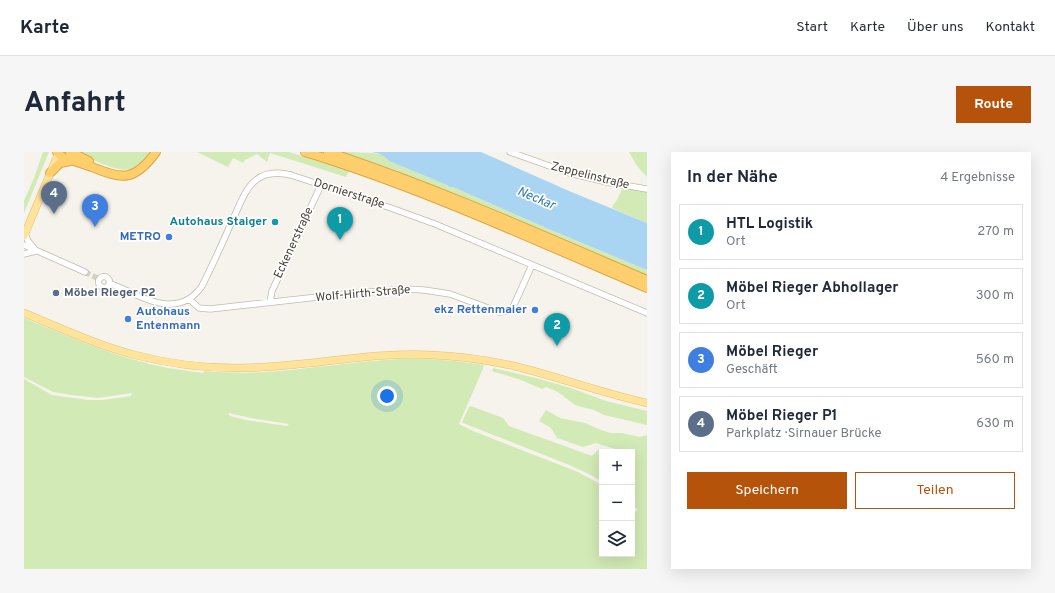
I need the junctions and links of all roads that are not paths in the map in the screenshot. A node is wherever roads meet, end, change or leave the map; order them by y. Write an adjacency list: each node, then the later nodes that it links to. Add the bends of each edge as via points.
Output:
1 (57, 152): 8 (highway, via 63,158); 9 (main road); 12 (main road)
2 (70, 152): 3 (highway, via 107,169 122,172 142,165)
3 (153, 152)
4 (156, 152): 8 (highway, via 141,169 126,175 116,176)
5 (305, 152): 21 (highway, via 444,202)
6 (328, 152): 19 (highway, via 446,195)
7 (510, 152): 11 (street, Zeppelinstraße, via 569,173)
8 (74, 161): 9 (highway, via 60,163)
9 (50, 174): 13 (main road)
10 (321, 185): 17 (street, Dornierstraße, via 424,220); 22 (street, Dornierstraße, via 291,175 274,173 250,185 202,286); 23 (street, Eckenerstraße, via 272,291)
11 (647, 189)
12 (24, 225)
13 (24, 235): 15 (street)
14 (24, 245): 15 (street)
15 (37, 251): 16 (street); 18 (street)
16 (24, 254)
17 (532, 265): 23 (street, Wolf-Hirth-Straße, via 514,305 505,312 450,294 412,289); 25 (street, Dornierstraße)
18 (85, 272)
19 (647, 280)
20 (109, 283): 22 (street, via 162,304 179,304)
21 (647, 288)
22 (189, 299): 23 (street, Wolf-Hirth-Straße, via 198,308 208,309)
23 (270, 302)
24 (24, 313): 26 (main road, via 118,350 182,364 229,368 266,367 388,355 444,356 513,366)
25 (647, 313)
26 (647, 403)

